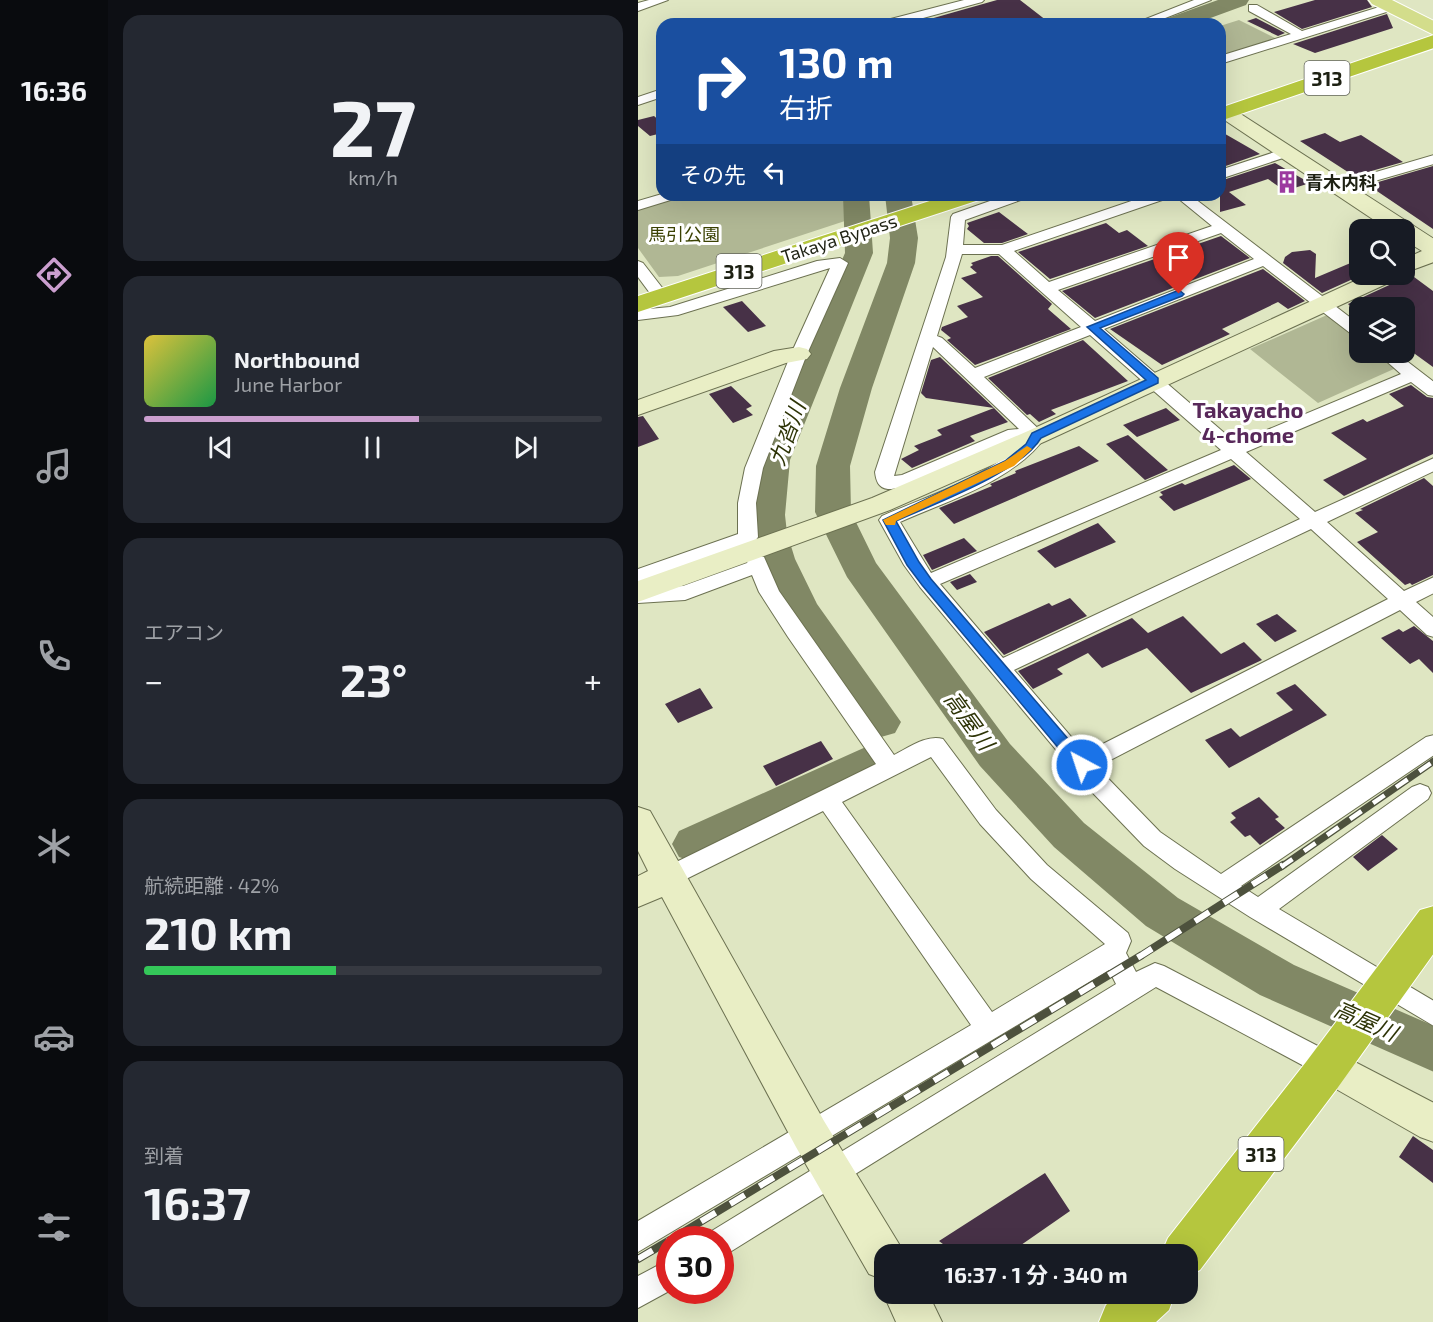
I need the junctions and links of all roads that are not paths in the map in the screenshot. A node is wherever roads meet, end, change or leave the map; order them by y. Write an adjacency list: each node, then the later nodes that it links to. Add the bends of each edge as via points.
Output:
1 (662, 0): 6 (street)
2 (1205, 0): 11 (street)
3 (973, 1): 7 (street); 8 (street)
4 (1266, 3): 13 (street, via 1248,9)
5 (1385, 4): 12 (main road); 13 (street)
6 (638, 7)
7 (934, 12): 9 (street); 10 (street)
8 (985, 14)
9 (910, 18)
10 (943, 18)
11 (1156, 18)
12 (1433, 29)
13 (1301, 35): 15 (street)
14 (1433, 41): 18 (highway, 313)
15 (1226, 58)
16 (656, 95): 17 (street)
17 (638, 101)
18 (1226, 111)
19 (1226, 114): 20 (street)
20 (1287, 152): 22 (street); 23 (street)
21 (1433, 159): 23 (street)
22 (1226, 173)
23 (1340, 187): 30 (street)
24 (656, 200): 29 (street)
25 (954, 201): 42 (highway, Takaya Bypass / 313)
26 (1004, 201): 33 (street, via 958,217)
27 (1146, 201): 35 (street)
28 (1189, 201): 31 (street)
29 (638, 206)
30 (1388, 219)
31 (1223, 227): 37 (street); 41 (street)
32 (1415, 237): 34 (street)
33 (955, 249): 35 (street); 48 (street)
34 (1433, 249)
35 (1003, 250): 41 (street)
36 (1433, 254): 38 (street)
37 (1265, 260): 44 (street); 47 (street)
38 (1415, 262)
39 (638, 266): 42 (street)
40 (1365, 285): 44 (street)
41 (1048, 288): 47 (street)
42 (661, 297): 43 (highway, Takaya Bypass / 313)
43 (638, 304)
44 (1323, 304): 46 (street); 53 (street)
45 (638, 315): 49 (street, via 672,312 838,262 839,268)
46 (1349, 324)
47 (1092, 327): 51 (street); 53 (street)
48 (928, 338): 51 (street); 56 (street, via 884,472 888,483 906,480 1014,434)
49 (799, 354): 55 (street, via 782,356); 60 (street, via 754,468 747,503)
50 (1397, 363): 52 (street)
51 (973, 375): 56 (street)
52 (1412, 375): 54 (street); 57 (street)
53 (1154, 381): 56 (street); 57 (street)
54 (1433, 392)
55 (638, 408)
56 (1037, 436): 60 (street, via 881,504); 62 (street, via 1009,464 889,520)
57 (1232, 449): 59 (street); 62 (street)
58 (1431, 469): 59 (street)
59 (1315, 522): 65 (street); 67 (street)
60 (755, 551): 61 (street); 64 (street); 70 (street, via 769,592)
61 (638, 576)
62 (927, 582): 67 (street)
63 (1433, 585): 65 (street)
64 (638, 594)
65 (1401, 602): 66 (street); 69 (street)
66 (1433, 630)
67 (1000, 668): 69 (street)
68 (1433, 743): 75 (street)
69 (1082, 765): 75 (street, via 1152,838)
70 (890, 767): 72 (street); 79 (street, via 935,745 988,817 1039,872 1119,942)
71 (1420, 793): 77 (street)
72 (827, 799): 74 (street); 83 (street)
73 (638, 820): 74 (street)
74 (670, 876): 76 (street); 86 (street)
75 (1222, 886): 77 (street)
76 (638, 893)
77 (1259, 910): 81 (street)
78 (1433, 922): 81 (highway, 313)
79 (1113, 954): 80 (street); 83 (street)
80 (1132, 988): 84 (street, via 1155,974); 87 (street)
81 (1384, 988): 82 (street); 84 (highway, 313)
82 (1433, 1015)
83 (988, 1028): 86 (street)
84 (1333, 1059): 85 (street); 91 (highway, 313)
85 (1433, 1124)
86 (810, 1134): 87 (street); 89 (street)
87 (835, 1172): 88 (street); 90 (street)
88 (734, 1233)
89 (638, 1237)
90 (876, 1244)
91 (1192, 1244)
92 (656, 1282): 93 (street)
93 (638, 1293)
94 (910, 1304): 96 (street)
95 (1140, 1304): 97 (highway)
96 (920, 1322)
97 (1123, 1322)

